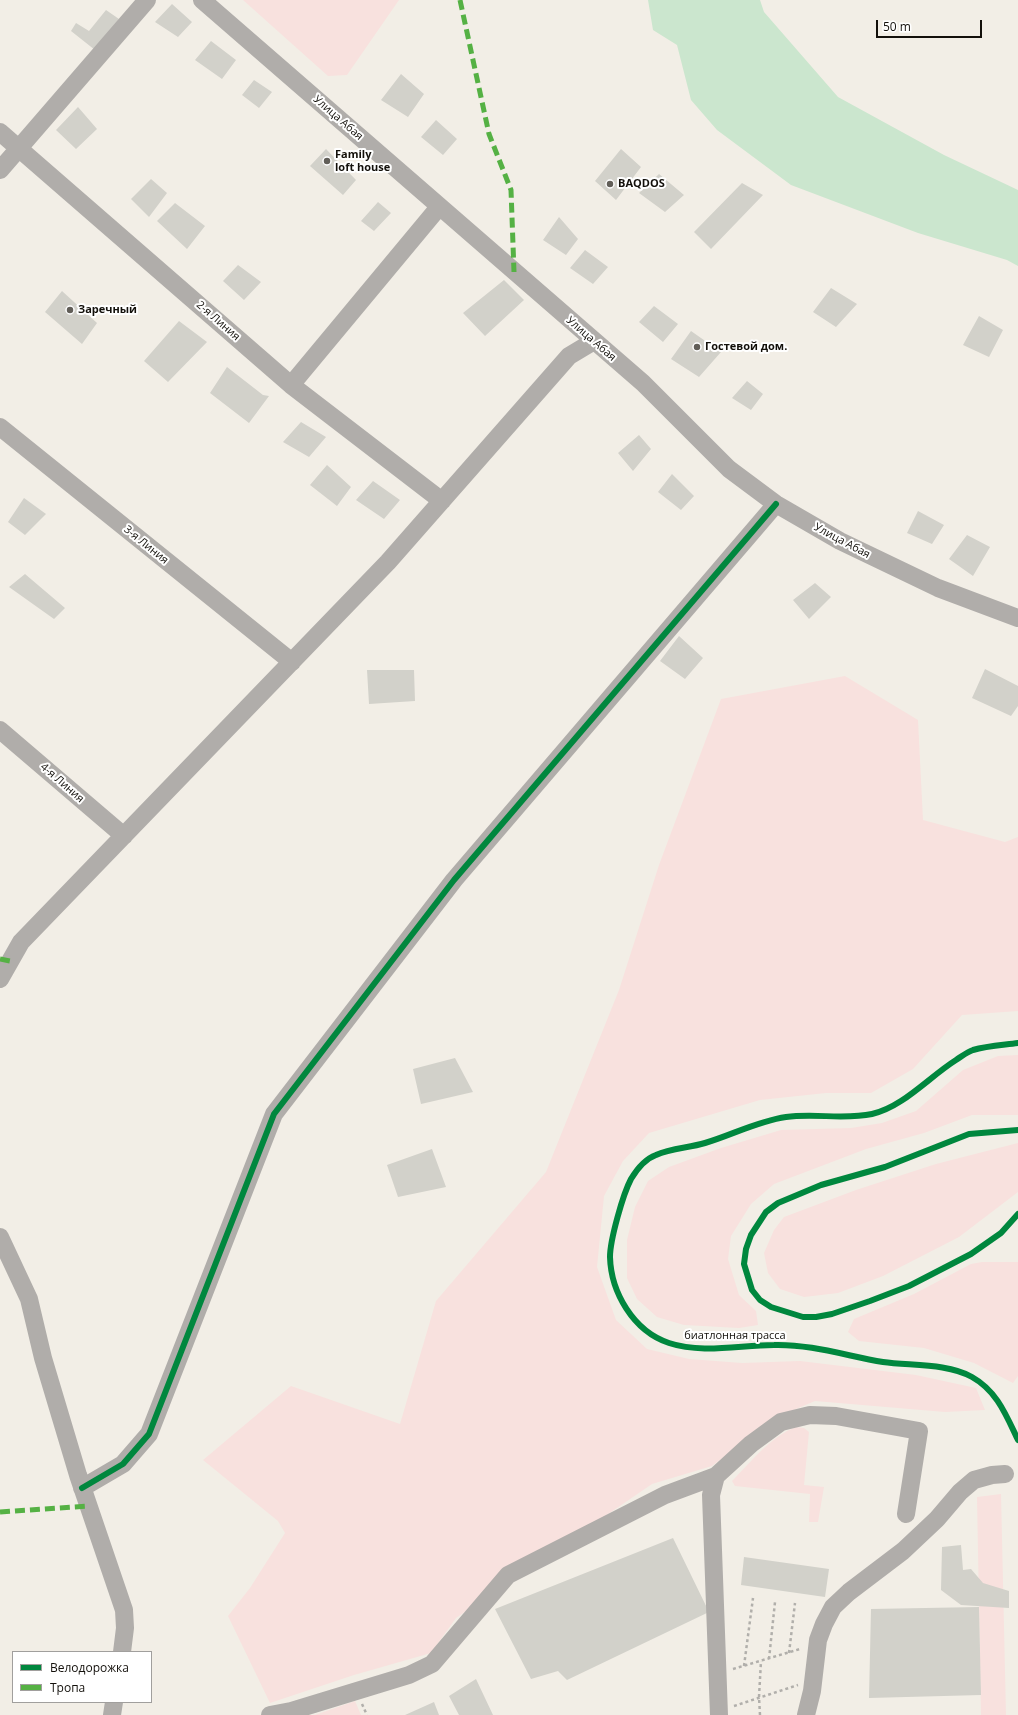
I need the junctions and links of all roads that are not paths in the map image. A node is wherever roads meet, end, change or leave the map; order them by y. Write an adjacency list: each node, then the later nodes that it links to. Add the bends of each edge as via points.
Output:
1 (147, 0): 4 (street)
2 (202, 0): 6 (street, Улица Абая)
3 (0, 132): 4 (street, 2-я Линия)
4 (18, 149): 5 (street); 8 (street, 2-я Линия)
5 (0, 170)
6 (440, 207): 7 (street, Улица Абая); 8 (street)
7 (594, 341): 10 (street, via 568,356); 11 (street, Улица Абая, via 643,383 729,469)
8 (291, 385): 10 (street, 2-я Линия)
9 (0, 427): 13 (street, 3-я Линия)
10 (442, 501): 13 (street, via 388,562)
11 (776, 504): 12 (street, Улица Абая, via 840,541 938,588); 21 (street, via 454,880 274,1114 149,1434 123,1464)
12 (1018, 618)
13 (292, 662): 15 (street)
14 (0, 730): 15 (street, 4-я Линия)
15 (124, 836): 16 (street)
16 (5, 961): 17 (street)
17 (0, 978)
18 (0, 1237): 21 (street, via 29,1299 43,1358)
19 (1005, 1474): 28 (street, via 974,1480 903,1551 833,1607 818,1640 812,1691)
20 (716, 1476): 22 (street, via 751,1444 781,1422 810,1415 836,1416 919,1431); 25 (street, via 711,1495); 27 (street, via 666,1495 508,1575 432,1664 409,1675)
21 (82, 1488): 23 (street, via 124,1610)
22 (906, 1514)
23 (122, 1651)
24 (114, 1703): 26 (street)
25 (719, 1713)
26 (112, 1715)
27 (270, 1715)
28 (806, 1715)

